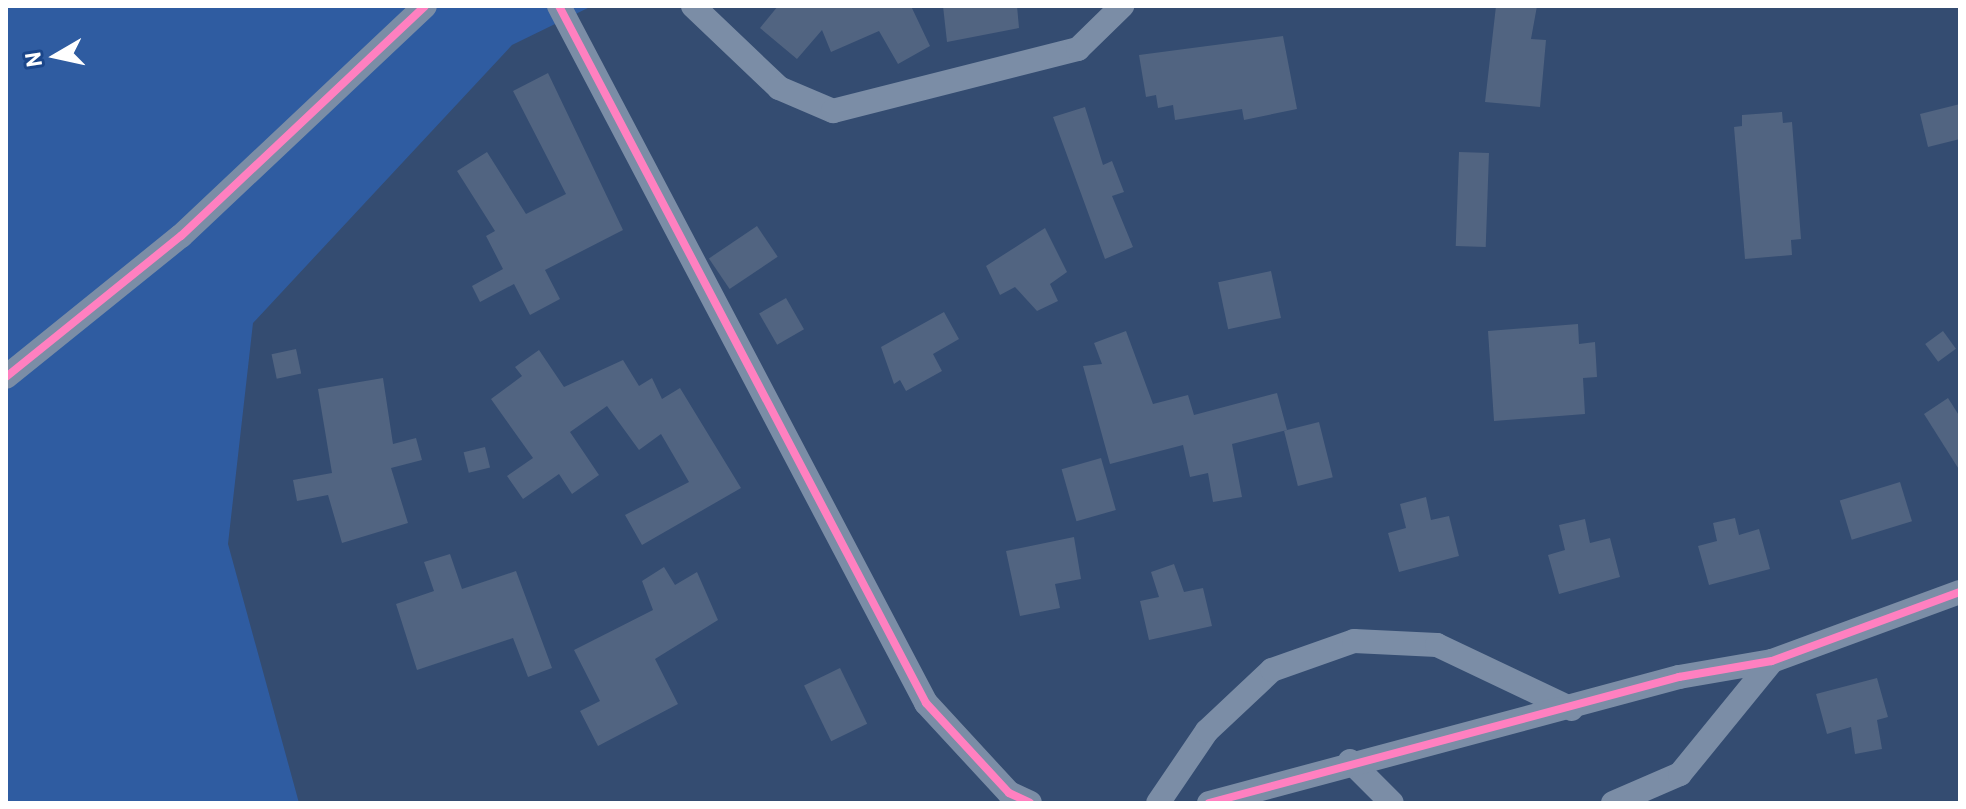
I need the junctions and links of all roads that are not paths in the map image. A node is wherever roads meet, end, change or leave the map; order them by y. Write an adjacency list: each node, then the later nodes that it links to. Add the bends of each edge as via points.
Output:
1 (425, 6): 5 (street, via 181,236)
2 (559, 6): 10 (street, via 926,703 1009,793)
3 (693, 6): 4 (street, via 779,88 833,111 1078,49)
4 (1122, 6)
5 (6, 377)
6 (1960, 592): 7 (street)
7 (1772, 661): 8 (street, via 1679,677); 14 (street, via 1680,774)
8 (1572, 709): 9 (street); 11 (street, via 1437,645 1354,641 1272,670 1207,731)
9 (1350, 761): 12 (street); 13 (street)
10 (1030, 803)
11 (1158, 803)
12 (1209, 803)
13 (1392, 803)
14 (1613, 803)

